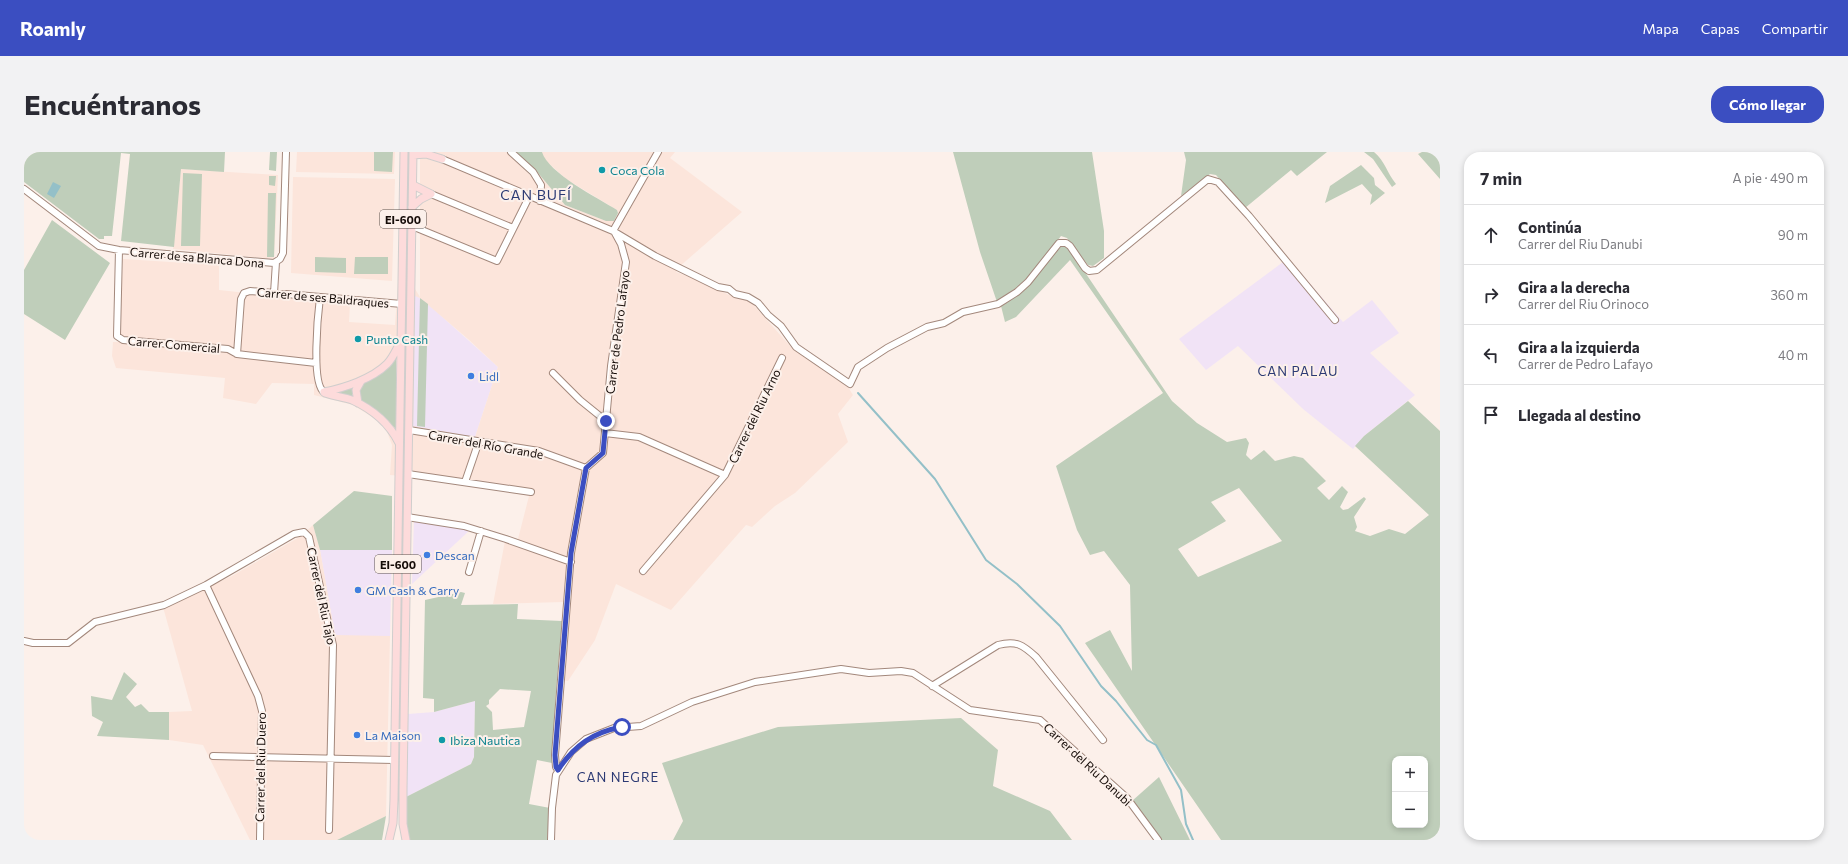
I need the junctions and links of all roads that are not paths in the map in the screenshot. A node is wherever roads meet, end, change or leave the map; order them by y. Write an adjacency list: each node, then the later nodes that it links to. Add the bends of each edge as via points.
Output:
1 (286, 152): 18 (street, Carrer de sa Blanca Dona, via 283,253)
2 (404, 152): 21 (main road, EI-600)
3 (434, 152): 7 (main road)
4 (511, 152): 12 (street, via 533,172 541,185)
5 (658, 152): 16 (street)
6 (413, 153): 7 (main road); 8 (main road, EI-600)
7 (442, 159): 11 (street)
8 (413, 185): 10 (main road); 13 (main road, EI-600)
9 (24, 189): 17 (street, Carrer de sa Blanca Dona, via 99,246)
10 (431, 194): 13 (main road); 15 (street)
11 (529, 197): 12 (street); 15 (street)
12 (540, 201): 16 (street)
13 (412, 206): 14 (main road, EI-600)
14 (412, 226): 15 (street, via 497,262); 32 (main road, EI-600)
15 (513, 228)
16 (613, 231): 22 (street, via 655,256 718,287 729,289 758,303 781,326 796,347 850,384 858,366 894,345 927,327 944,323 963,312 998,304 1017,292 1059,243 1070,246 1085,268 1090,271 1097,270 1191,191 1212,179 1218,182 1249,216); 31 (street, Carrer de Pedro Lafayo, via 621,244 626,262)
17 (119, 250): 18 (street, Carrer de sa Blanca Dona); 24 (street, Carrer Comercial, via 117,336 123,340 228,349)
18 (276, 262): 19 (street)
19 (274, 293): 20 (street, Carrer de ses Baldraques); 24 (street, Carrer de ses Baldraques, via 244,293 241,299)
20 (320, 297): 21 (street, Carrer de ses Baldraques); 26 (street)
21 (402, 304): 23 (main road, EI-600)
22 (1335, 320)
23 (401, 341): 28 (main road, via 386,366); 35 (main road, EI-600)
24 (237, 354): 26 (street, Carrer Comercial)
25 (782, 358): 38 (street, Carrer del Riu Arno)
26 (316, 363): 29 (street, via 319,387)
27 (553, 373): 31 (street)
28 (362, 380): 29 (main road, via 353,385); 30 (main road, via 356,390)
29 (324, 392): 30 (main road)
30 (358, 403): 35 (main road, via 386,422)
31 (606, 421): 33 (street, Carrer de Pedro Lafayo)
32 (409, 430): 34 (street, Carrer del Río Grande); 37 (main road, EI-600)
33 (605, 433): 36 (street, Carrer de Pedro Lafayo, via 603,453); 38 (street, Carrer del Riu Arno, via 639,437)
34 (479, 441): 36 (street, Carrer del Río Grande, via 539,452); 39 (street)
35 (400, 444): 53 (main road, EI-600)
36 (586, 468): 43 (street)
37 (408, 474): 39 (street); 41 (main road, EI-600)
38 (725, 475): 44 (street, Carrer del Riu Arno)
39 (465, 482): 40 (street)
40 (531, 492)
41 (407, 517): 42 (street); 58 (main road, EI-600, via 403,824)
42 (481, 531): 43 (street); 45 (street)
43 (570, 562): 54 (street, via 555,755)
44 (643, 571)
45 (468, 572)
46 (206, 585): 47 (street, via 164,605 95,622 68,643); 51 (street, Carrer del Riu Duero, via 258,696 262,711); 52 (street, Carrer del Riu Tajo, via 294,534 304,532 310,537 333,645)
47 (24, 641)
48 (932, 686): 49 (street, via 998,645 1010,642 1026,647); 54 (street, Carrer del Riu Danubi, via 912,673 869,673 841,669 756,682 692,702 641,726 614,728 586,739 571,752); 60 (street, Carrer del Riu Danubi, via 970,710 1040,720 1127,798)
49 (1103, 740)
50 (213, 756): 51 (street)
51 (261, 757): 52 (street); 56 (street, Carrer del Riu Duero)
52 (332, 759): 53 (street); 55 (street, Carrer del Riu Tajo)
53 (394, 760): 57 (main road, EI-600, via 394,815)
54 (558, 770): 59 (street, via 554,781)
55 (329, 830)
56 (260, 840)
57 (390, 840)
58 (406, 840)
59 (550, 840)
60 (1158, 840)

